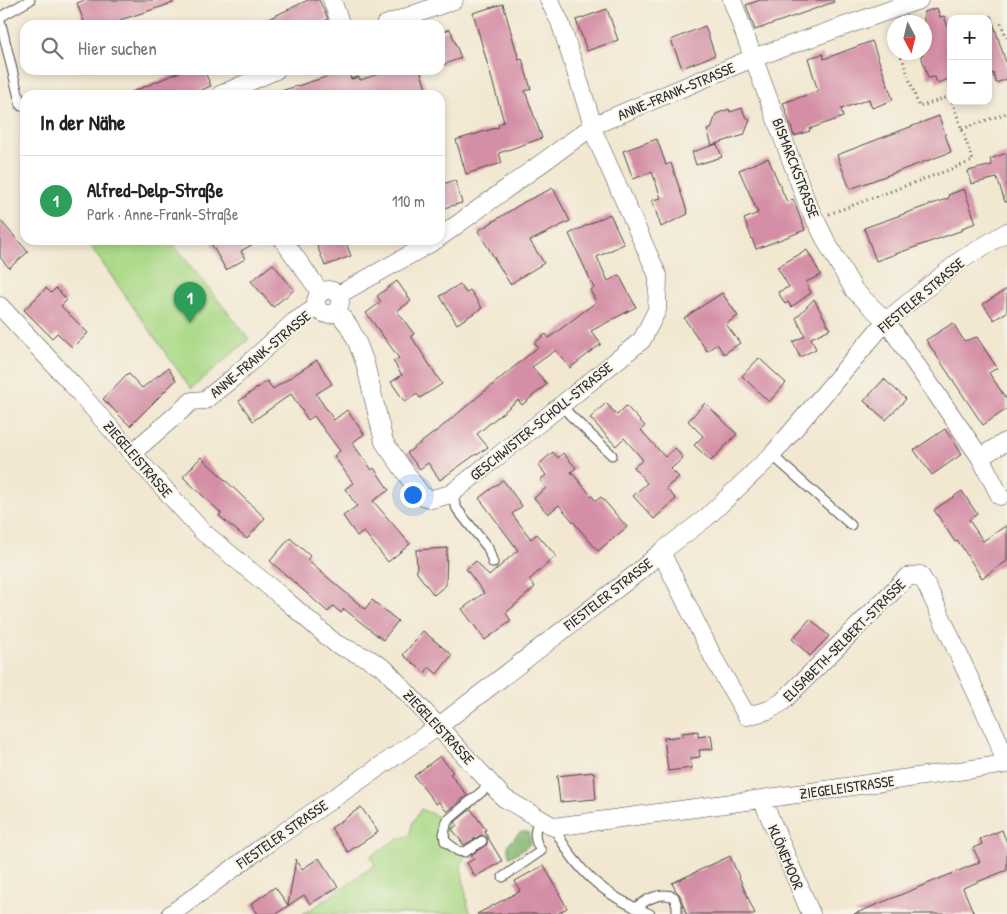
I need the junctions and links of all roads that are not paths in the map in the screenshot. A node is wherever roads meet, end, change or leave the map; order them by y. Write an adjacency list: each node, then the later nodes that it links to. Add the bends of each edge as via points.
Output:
1 (30, 0): 7 (lane)
2 (332, 0): 8 (street)
3 (454, 0): 9 (street)
4 (549, 0): 14 (street, GESCHWISTER-SCHOLL-STRASSE, via 560,22)
5 (732, 0): 10 (street, BISMARCKSTRASSE)
6 (919, 0): 10 (street, ANNE-FRANK-STRASSE)
7 (0, 19): 13 (lane)
8 (339, 20)
9 (398, 20)
10 (753, 58): 14 (street, ANNE-FRANK-STRASSE); 21 (street, BISMARCKSTRASSE, via 815,220 854,290)
11 (265, 75): 12 (street)
12 (231, 90)
13 (20, 102)
14 (593, 126): 16 (street, ANNE-FRANK-STRASSE); 22 (street, GESCHWISTER-SCHOLL-STRASSE, via 658,276 657,310 642,340)
15 (1007, 232): 21 (street, FIESTELER STRASSE, via 961,260)
16 (445, 234)
17 (287, 245): 19 (street)
18 (427, 245): 19 (street, ANNE-FRANK-STRASSE)
19 (328, 302): 24 (street, ANNE-FRANK-STRASSE, via 294,322 234,377 205,400 192,401); 28 (street, via 349,326 357,342 384,442 422,496 432,499)
20 (0, 306): 24 (street, ZIEGELEISTRASSE)
21 (886, 321): 26 (street, FIESTELER STRASSE); 27 (street, BISMARCKSTRASSE)
22 (562, 405): 25 (lane); 28 (street, GESCHWISTER-SCHOLL-STRASSE)
23 (1007, 441): 27 (street)
24 (132, 453): 33 (street, ZIEGELEISTRASSE, via 203,532 336,644 385,669)
25 (612, 455)
26 (772, 455): 30 (lane); 31 (street, FIESTELER STRASSE, via 706,518)
27 (980, 457): 29 (street, BISMARCKSTRASSE)
28 (451, 494): 32 (lane, via 457,509 488,548)
29 (1000, 496)
30 (851, 525)
31 (661, 552): 33 (street, FIESTELER STRASSE); 34 (street, ELISABETH-SELBERT-STRASSE, via 714,659 747,716 769,710 782,702 907,577 920,575 997,738)
32 (493, 563)
33 (438, 726): 35 (street, ZIEGELEISTRASSE); 41 (street, FIESTELER STRASSE)
34 (1006, 764): 36 (street, ZIEGELEISTRASSE)
35 (492, 783): 37 (street, ZIEGELEISTRASSE, via 504,798); 38 (lane, via 447,822 444,834 445,841 458,851 465,852)
36 (762, 799): 37 (street, ZIEGELEISTRASSE); 44 (street, KLÖNEMOOR)
37 (547, 823): 39 (lane, via 534,830 541,850); 40 (lane, via 584,872)
38 (482, 841)
39 (503, 877)
40 (635, 908): 42 (lane); 43 (lane, via 651,898 668,895 674,897)
41 (171, 914)
42 (650, 914)
43 (677, 914)
44 (811, 914)

